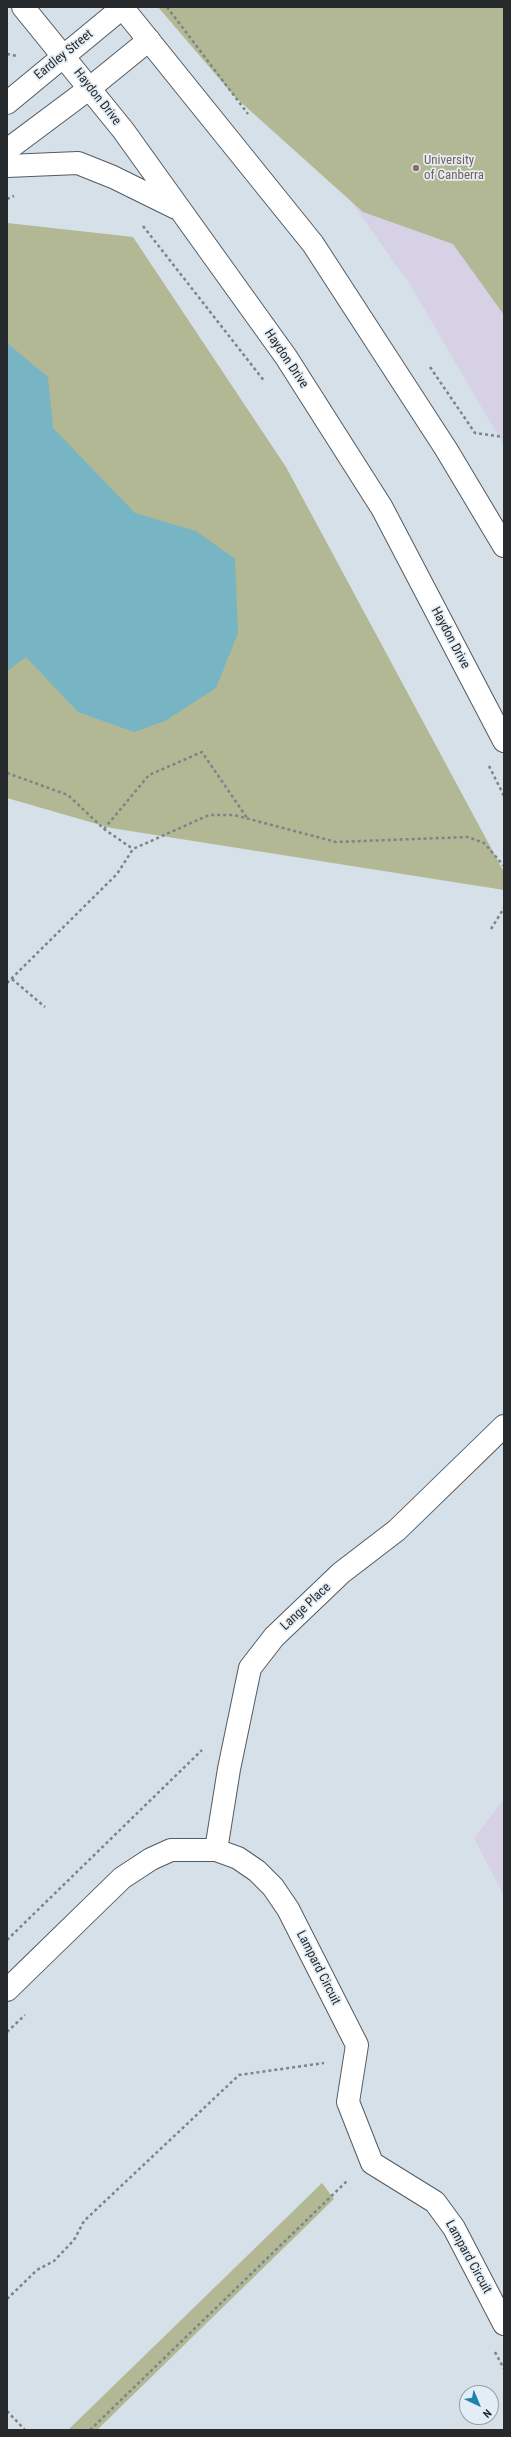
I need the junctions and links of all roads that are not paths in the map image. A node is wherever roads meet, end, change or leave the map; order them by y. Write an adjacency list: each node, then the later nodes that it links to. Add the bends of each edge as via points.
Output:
1 (23, 7): 4 (main road, Haydon Drive)
2 (122, 7): 3 (main road); 4 (main road, Eardley Street)
3 (149, 40): 5 (main road); 10 (main road, via 313,244 446,449)
4 (64, 55): 5 (main road, Haydon Drive); 6 (main road, Eardley Street)
5 (90, 88): 7 (main road); 9 (main road, Haydon Drive)
6 (7, 103)
7 (7, 150)
8 (7, 166): 9 (main road, via 78,163 113,177)
9 (179, 210): 11 (main road, Haydon Drive, via 286,357 382,508)
10 (504, 546)
11 (504, 741)
12 (504, 1426): 13 (main road, Lange Place, via 397,1530 341,1574 274,1637 250,1668 229,1768)
13 (216, 1850): 14 (main road, Lampard Circuit, via 171,1850 151,1859 122,1878); 15 (main road, Lampard Circuit, via 238,1858 257,1871 273,1887 288,1909 357,2045 348,2102 372,2163 435,2202 454,2228)
14 (7, 1990)
15 (504, 2324)

